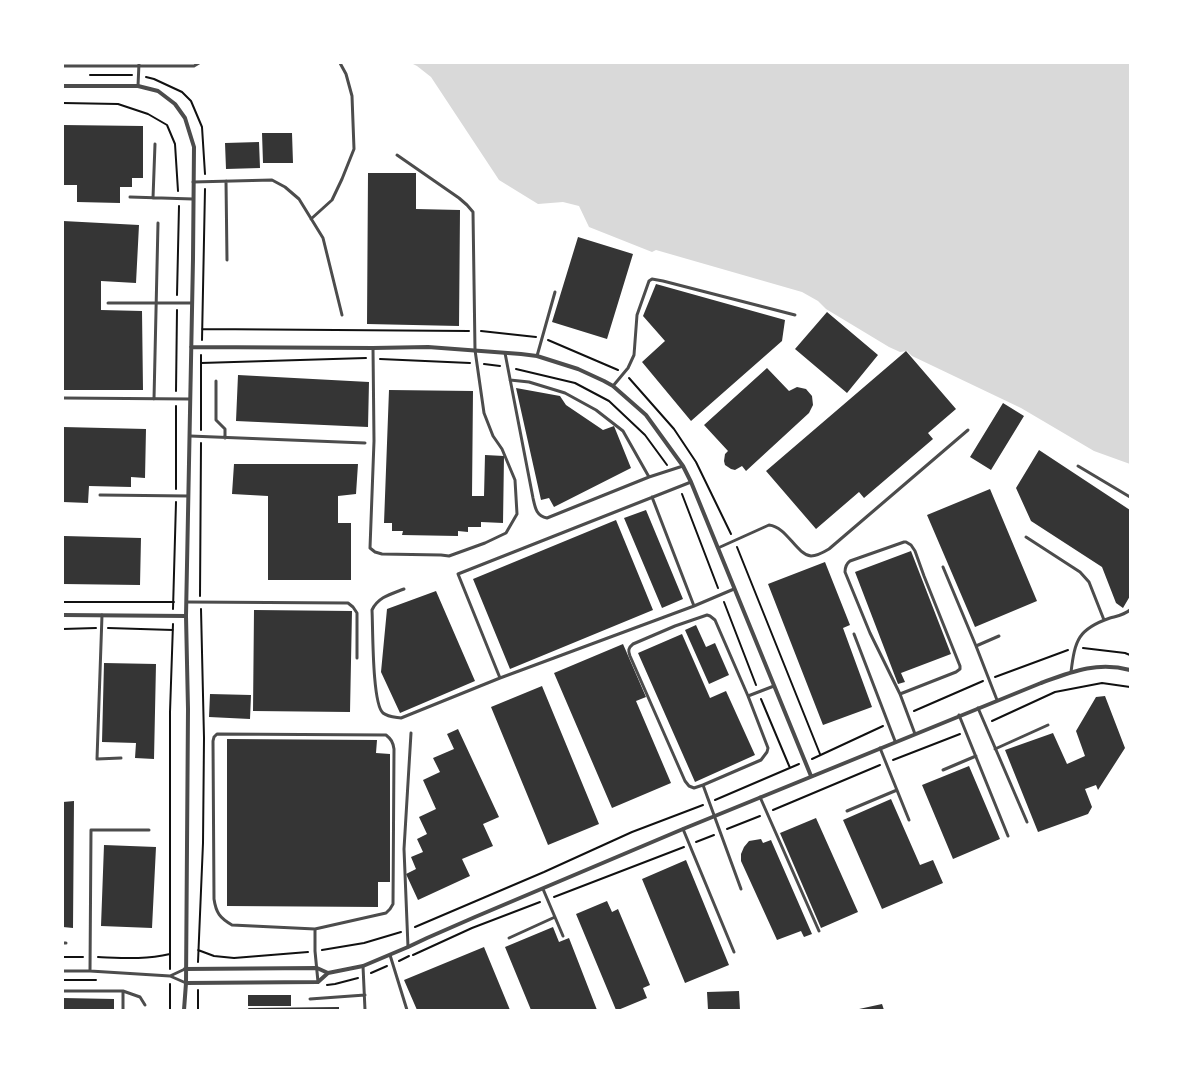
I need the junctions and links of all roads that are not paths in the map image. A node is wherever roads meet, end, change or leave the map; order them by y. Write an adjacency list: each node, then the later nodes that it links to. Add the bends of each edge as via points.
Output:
1 (199, 63): 3 (lane, via 194,66)
2 (340, 63): 14 (lane, via 352,96 354,149 332,200)
3 (138, 65): 4 (lane); 6 (lane)
4 (63, 66)
5 (63, 86): 6 (street)
6 (138, 86): 10 (street, via 158,91 175,104 185,118 194,147)
7 (155, 144): 12 (lane)
8 (397, 156): 25 (lane, via 459,198 473,212)
9 (226, 181): 10 (lane); 14 (lane, via 272,180 299,199); 16 (lane)
10 (193, 182): 13 (street)
11 (130, 197): 12 (lane)
12 (153, 198): 13 (lane)
13 (193, 199): 20 (street)
14 (311, 219): 22 (lane, via 323,238)
15 (158, 223): 19 (lane)
16 (227, 260)
17 (555, 292): 27 (lane)
18 (108, 303): 19 (lane)
19 (156, 303): 20 (lane); 32 (lane)
20 (192, 303): 23 (street)
21 (795, 315): 30 (lane, via 663,281 649,281 637,315 634,355 628,368)
22 (342, 316)
23 (191, 347): 24 (street); 33 (street)
24 (373, 348): 25 (street, via 428,347); 25 (lane, via 374,441 370,548 382,554 449,556 506,533 517,514 515,480 484,413)
25 (475, 350): 26 (street)
26 (505, 353): 27 (street); 28 (lane)
27 (537, 356): 30 (street, via 578,368)
28 (510, 380): 40 (lane, via 529,382 566,393 596,410 623,431); 40 (lane, via 536,510 542,517 547,518)
29 (216, 382): 36 (lane, via 216,420 225,429)
30 (613, 386): 38 (street, via 646,415)
31 (63, 398): 32 (lane)
32 (154, 399): 33 (lane)
33 (190, 399): 35 (street)
34 (968, 430): 47 (lane, via 821,554 812,556 805,553 778,527 770,525)
35 (190, 436): 36 (lane); 43 (street)
36 (224, 438): 37 (lane)
37 (365, 443)
38 (683, 466): 40 (lane); 41 (street)
39 (1078, 466): 45 (lane)
40 (649, 477)
41 (691, 482): 44 (lane); 47 (street)
42 (100, 495): 43 (lane)
43 (188, 496): 51 (street)
44 (652, 497): 52 (lane); 64 (lane, via 458,574)
45 (1130, 498)
46 (1026, 538): 57 (lane, via 1086,577)
47 (718, 548): 50 (street)
48 (943, 568): 60 (lane)
49 (404, 589): 64 (lane, via 379,600 372,610 378,704 383,713 401,718)
50 (734, 589): 52 (lane); 65 (street)
51 (187, 602): 56 (street); 61 (lane, via 348,603 357,613)
52 (694, 606): 64 (lane)
53 (1130, 610): 57 (lane)
54 (63, 615): 55 (street)
55 (102, 615): 56 (street); 78 (lane, via 97,758)
56 (186, 616): 103 (street, via 188,723)
57 (1104, 620): 63 (lane, via 1082,633)
58 (854, 634): 74 (lane)
59 (999, 636): 60 (lane)
60 (976, 646): 68 (lane)
61 (357, 658)
62 (1130, 670): 63 (street, via 1103,667 1082,668)
63 (1071, 672): 68 (street)
64 (500, 678)
65 (774, 686): 67 (lane); 80 (street)
66 (900, 694): 66 (lane, via 870,633 845,568 850,561 906,542 915,551 960,669); 73 (lane)
67 (748, 696): 81 (lane, via 768,748 767,752 761,760); 81 (lane, via 715,620 710,616 675,626 629,647 630,656 685,781 694,788)
68 (997, 700): 69 (street)
69 (978, 708): 70 (street); 76 (lane)
70 (959, 716): 73 (street); 77 (lane)
71 (1048, 725): 76 (lane)
72 (411, 733): 98 (lane, via 404,849)
73 (915, 734): 74 (street)
74 (895, 741): 75 (street)
75 (880, 748): 80 (street); 82 (lane)
76 (995, 749): 87 (lane)
77 (976, 756): 79 (lane); 90 (lane)
78 (121, 758)
79 (943, 770)
80 (811, 776): 83 (street)
81 (703, 785): 85 (lane)
82 (897, 790): 84 (lane); 86 (lane)
83 (760, 797): 85 (street); 95 (lane)
84 (847, 811)
85 (715, 816): 88 (street); 92 (lane)
86 (909, 820)
87 (1026, 822)
88 (683, 829): 91 (street); 99 (lane)
89 (149, 830): 104 (lane, via 90,830)
90 (1008, 836)
91 (543, 888): 93 (lane); 98 (street)
92 (741, 889)
93 (555, 917): 96 (lane); 97 (lane)
94 (314, 929): 94 (lane, via 386,913 393,904 392,742 386,735 217,734 213,741 214,899 218,914 232,925); 102 (lane)
95 (819, 931)
96 (563, 936)
97 (509, 938)
98 (408, 948): 100 (street)
99 (734, 952)
100 (390, 955): 101 (street); 118 (lane)
101 (363, 966): 106 (street); 112 (lane)
102 (317, 968): 103 (street); 106 (street); 109 (lane)
103 (185, 969): 107 (lane); 108 (street)
104 (90, 970): 105 (lane); 107 (lane)
105 (63, 971)
106 (328, 973): 109 (street)
107 (170, 976): 108 (lane)
108 (186, 983): 109 (street); 116 (street)
109 (320, 984)
110 (63, 991): 111 (lane)
111 (123, 991): 114 (lane, via 140,997); 115 (lane)
112 (365, 995): 113 (lane); 117 (lane)
113 (310, 999)
114 (145, 1005)
115 (122, 1010)
116 (184, 1010)
117 (365, 1010)
118 (407, 1010)

